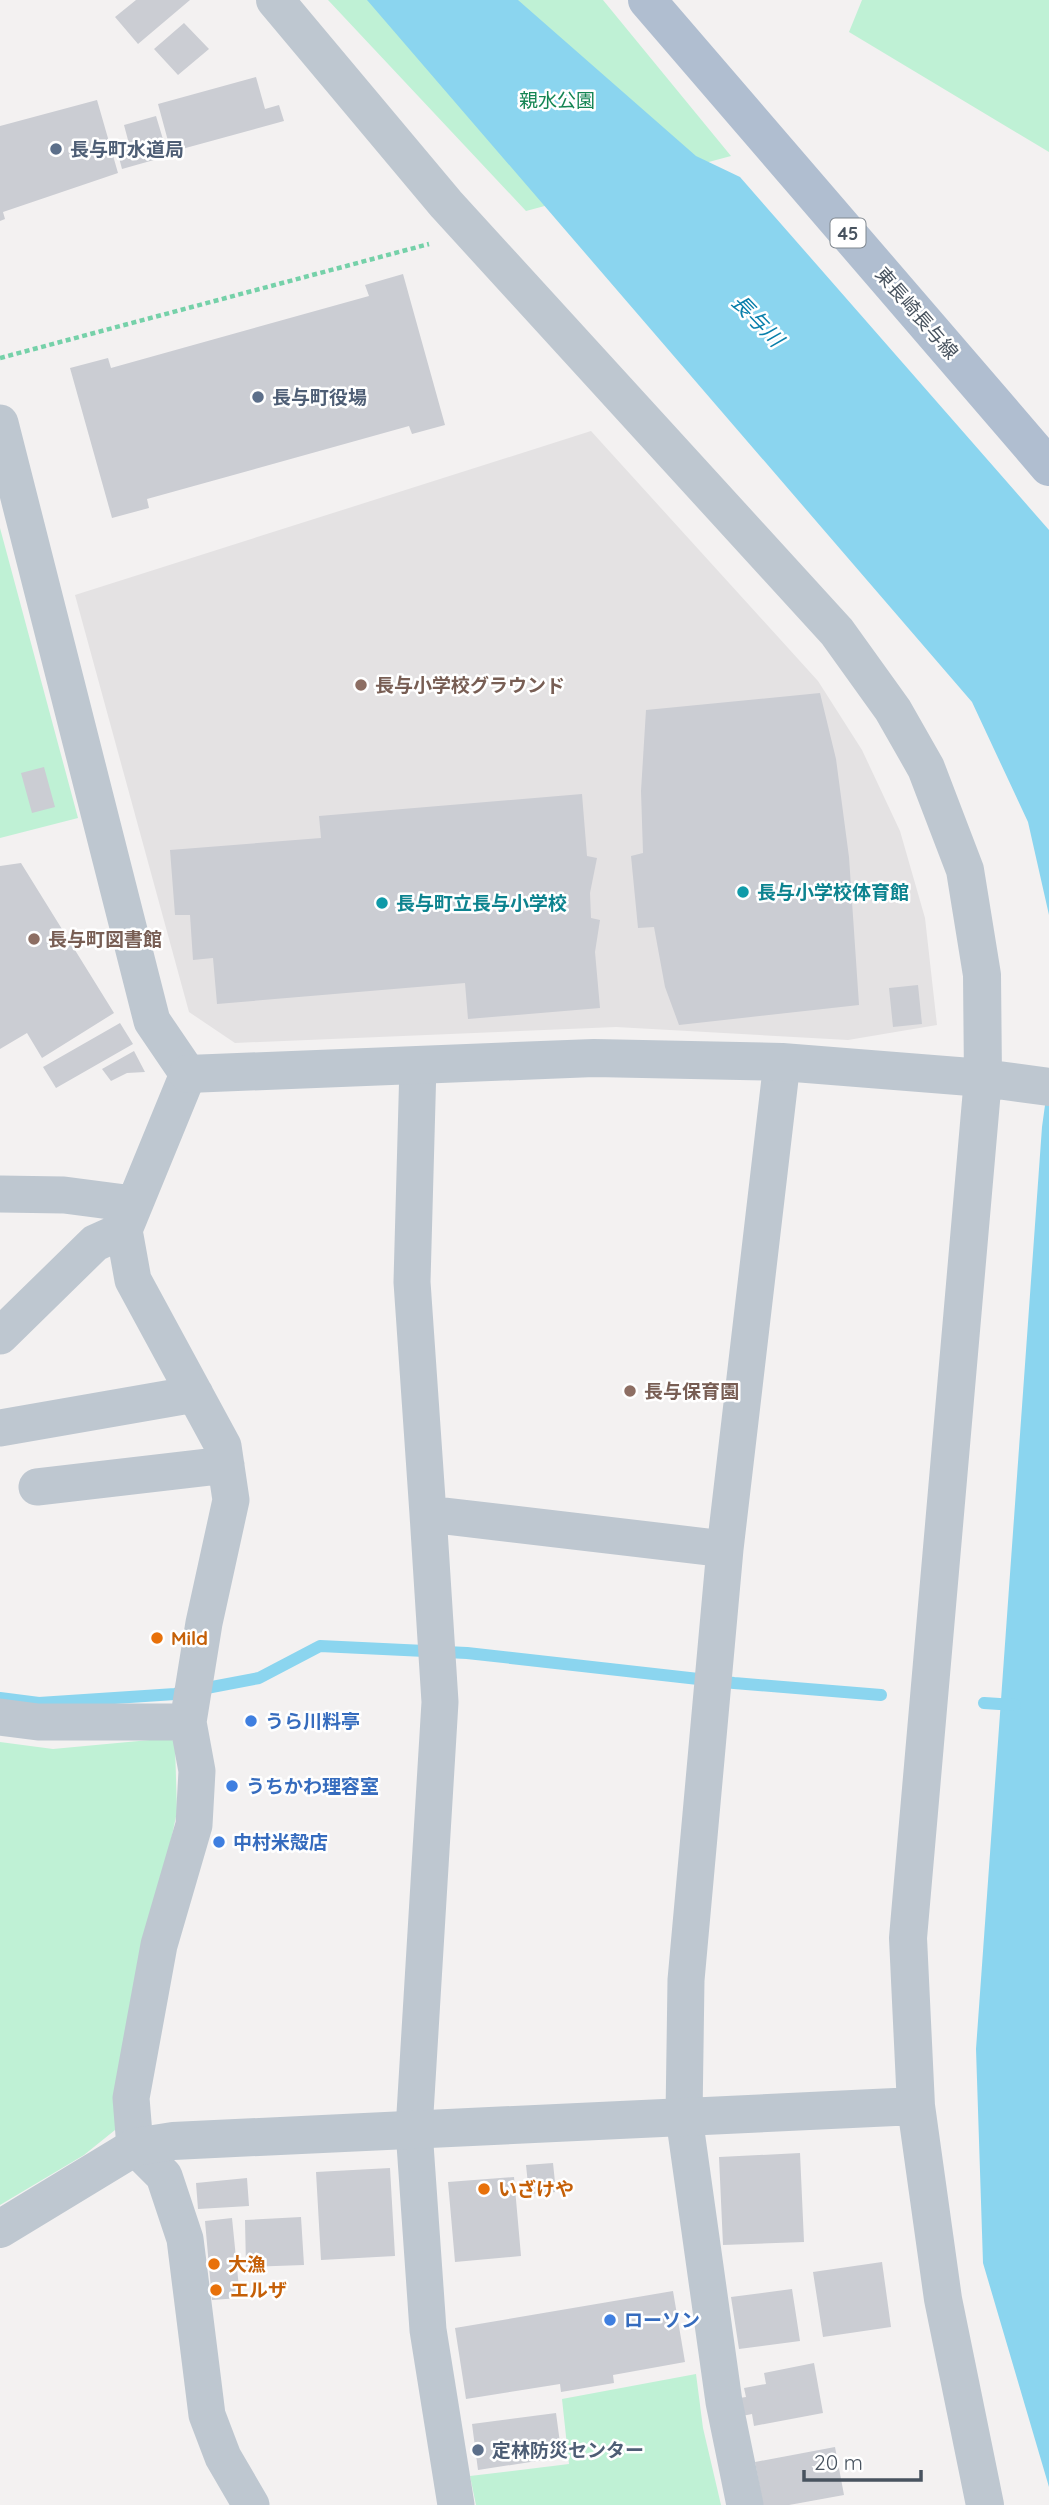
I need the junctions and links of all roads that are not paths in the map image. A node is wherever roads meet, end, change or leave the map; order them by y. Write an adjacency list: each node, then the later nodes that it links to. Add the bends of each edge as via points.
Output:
1 (275, 0): 8 (street, via 473,233 828,622 893,710 926,768 965,870 982,975)
2 (647, 0): 4 (main road, 東長崎長与線 / 45)
3 (0, 423): 7 (street, via 152,1021)
4 (1043, 448)
5 (782, 1062): 6 (street, via 594,1058); 8 (street); 17 (street)
6 (418, 1065): 7 (street); 16 (street, via 412,1282)
7 (188, 1074): 10 (street)
8 (1015, 1082): 20 (street, via 908,1938)
9 (0, 1194): 10 (street, via 64,1195)
10 (129, 1217): 11 (street, via 95,1243); 12 (street, via 133,1280)
11 (0, 1336)
12 (195, 1394): 13 (street); 14 (street, via 223,1446)
13 (0, 1428)
14 (226, 1465): 15 (street); 18 (street, via 231,1500)
15 (37, 1487)
16 (428, 1514): 17 (street); 22 (street, via 440,1702)
17 (725, 1549): 21 (street, via 686,1980)
18 (192, 1699): 19 (street, via 38,1722); 23 (street, via 197,1772 194,1825 159,1945 131,2098)
19 (0, 1717)
20 (916, 2106): 21 (street); 28 (street, via 943,2299)
21 (684, 2117): 22 (street); 27 (street, via 724,2402)
22 (414, 2130): 23 (street, via 173,2141); 26 (street, via 428,2330)
23 (135, 2147): 24 (street); 25 (street, via 164,2176 185,2239 207,2415 223,2457)
24 (0, 2229)
25 (251, 2505)
26 (456, 2505)
27 (745, 2505)
28 (985, 2505)

